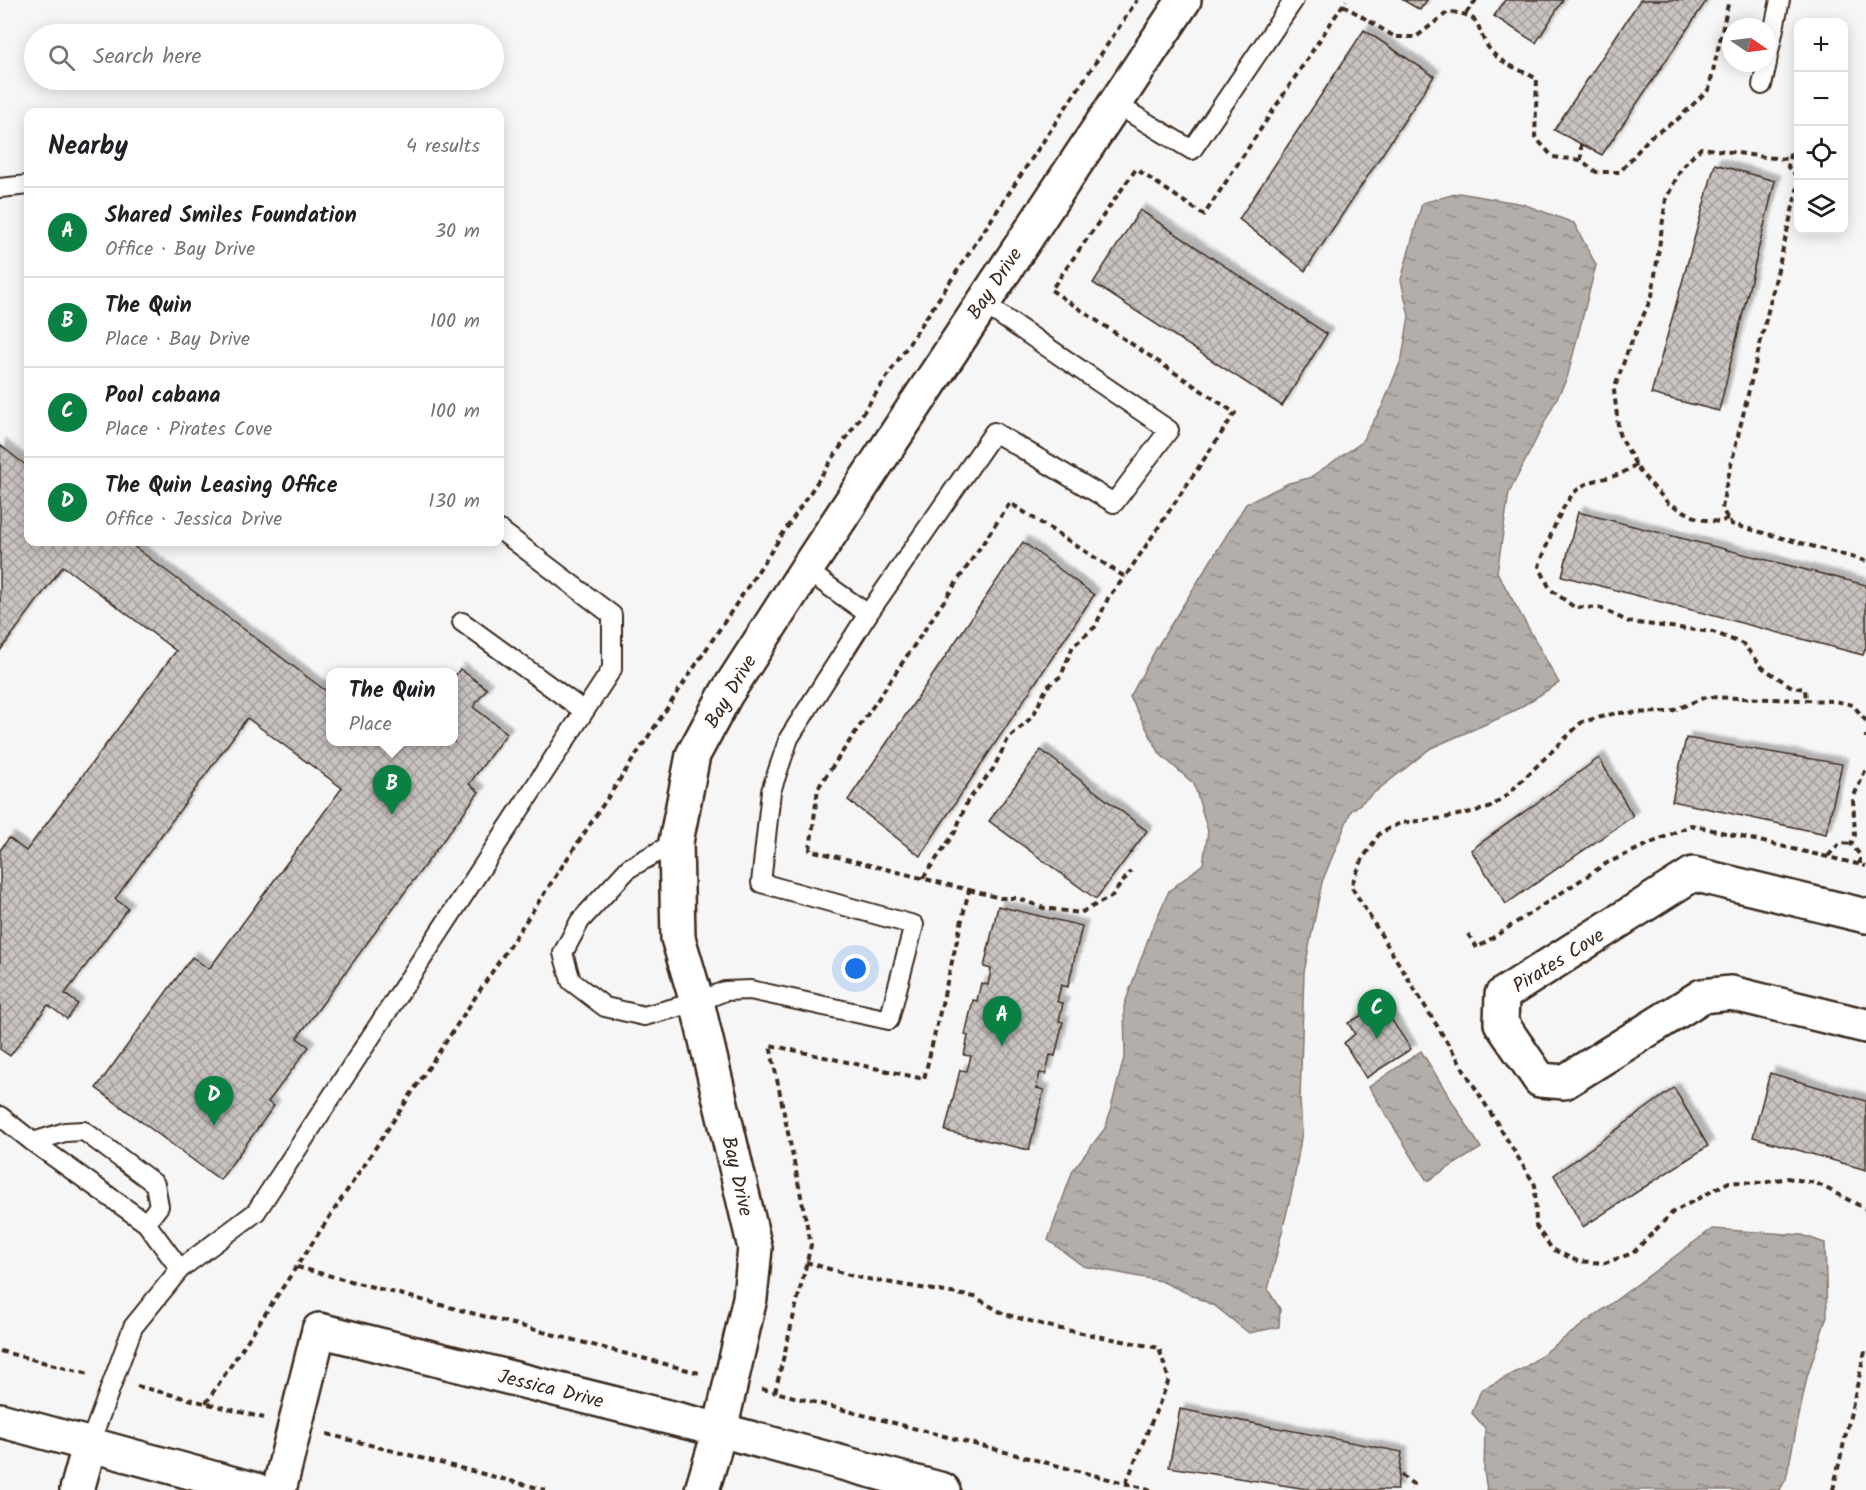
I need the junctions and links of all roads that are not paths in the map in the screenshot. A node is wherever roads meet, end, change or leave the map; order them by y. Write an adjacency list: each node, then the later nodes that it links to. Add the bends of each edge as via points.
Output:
1 (1184, 0): 7 (street, Bay Drive)
2 (1294, 0): 7 (lane, via 1192,150)
3 (1780, 0): 4 (lane)
4 (1776, 19)
5 (1765, 72): 6 (lane)
6 (1762, 85)
7 (1114, 103): 10 (street, Bay Drive)
8 (24, 186): 9 (lane)
9 (0, 188)
10 (981, 302): 12 (street, Bay Drive); 13 (lane, via 1169,430 1114,503 994,432)
11 (504, 533): 15 (lane, via 612,615 612,669)
12 (806, 570): 13 (lane); 16 (street, Bay Drive, via 726,694 693,755)
13 (868, 615): 18 (lane, via 789,738 771,791 762,884 914,925 889,1020 750,990 725,991)
14 (462, 622): 15 (lane)
15 (584, 711): 23 (lane, via 256,1212)
16 (676, 842): 18 (street, Bay Drive, via 678,938); 18 (lane, via 629,868 580,921 563,953 571,981 605,1006 644,1016)
17 (1866, 916): 19 (street, Pirates Cove, via 1693,874 1502,995 1502,1023 1540,1080 1564,1082 1702,996 1731,993)
18 (697, 1002): 25 (street, Bay Drive, via 755,1248 750,1298)
19 (1866, 1026)
20 (0, 1116): 21 (lane)
21 (33, 1142): 22 (lane); 22 (lane, via 65,1132 84,1131 155,1184 159,1206)
22 (146, 1223): 23 (lane)
23 (180, 1269): 26 (lane, via 132,1327)
24 (0, 1420): 26 (street)
25 (720, 1430): 29 (street, Jessica Drive, via 319,1330); 30 (street, Bay Drive); 31 (street, Jessica Drive)
26 (90, 1443): 27 (street); 28 (street)
27 (77, 1490)
28 (256, 1490)
29 (279, 1490)
30 (702, 1490)
31 (943, 1490)

